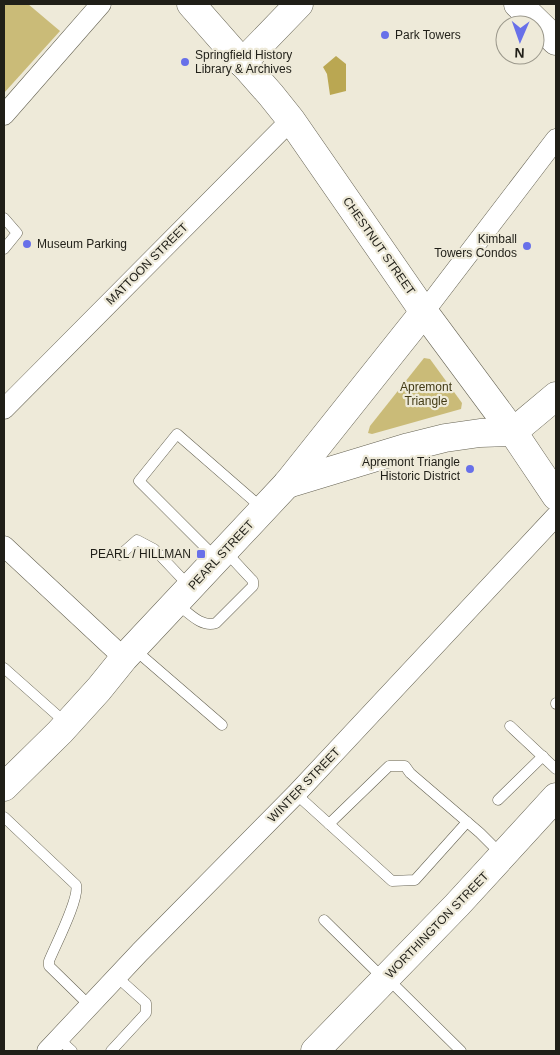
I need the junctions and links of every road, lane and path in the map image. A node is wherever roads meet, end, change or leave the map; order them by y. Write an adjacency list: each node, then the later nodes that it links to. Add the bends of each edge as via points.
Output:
1 (101, 4): 7 (street)
2 (191, 4): 6 (main road, CHESTNUT STREET)
3 (299, 4): 6 (main road)
4 (518, 4): 5 (main road)
5 (556, 41)
6 (242, 63): 8 (main road, CHESTNUT STREET)
7 (4, 115)
8 (291, 120): 12 (main road, CHESTNUT STREET); 14 (street, MATTOON STREET)
9 (556, 138): 12 (street)
10 (4, 218): 11 (lane, via 17,233)
11 (4, 249)
12 (424, 312): 15 (main road, CHESTNUT STREET); 16 (main road, PEARL STREET)
13 (556, 396): 15 (main road)
14 (4, 409)
15 (513, 432): 16 (main road, via 445,438); 17 (main road, CHESTNUT STREET)
16 (288, 484): 18 (main road, PEARL STREET)
17 (556, 496)
18 (264, 509): 22 (main road, PEARL STREET); 22 (lane, via 177,434 138,481)
19 (556, 516): 32 (street, WINTER STREET)
20 (4, 546): 24 (street)
21 (120, 555): 23 (lane, via 137,540 154,549)
22 (221, 555): 23 (main road, PEARL STREET); 23 (lane, via 254,581 253,586 210,626 202,623)
23 (183, 595): 24 (main road, PEARL STREET)
24 (129, 653): 26 (main road, PEARL STREET); 27 (lane)
25 (4, 668): 26 (lane)
26 (67, 724): 31 (main road, PEARL STREET)
27 (222, 725)
28 (510, 726): 29 (lane)
29 (543, 756): 30 (lane); 34 (lane)
30 (556, 769)
31 (4, 787)
32 (296, 794): 37 (lane); 40 (street, WINTER STREET)
33 (556, 797): 38 (main road, WORTHINGTON STREET)
34 (498, 800)
35 (4, 816): 42 (lane, via 76,885 78,890 49,966)
36 (467, 822): 37 (lane, via 405,766 389,766); 37 (lane, via 415,880 392,881); 38 (lane)
37 (329, 824)
38 (503, 856): 41 (main road, WORTHINGTON STREET)
39 (324, 920): 41 (lane)
40 (117, 977): 42 (street, WINTER STREET); 44 (lane, via 146,1003 146,1013)
41 (386, 979): 45 (main road, WORTHINGTON STREET); 46 (lane)
42 (90, 1006): 43 (street, WINTER STREET)
43 (60, 1047)
44 (112, 1051)
45 (315, 1051)
46 (460, 1051)

